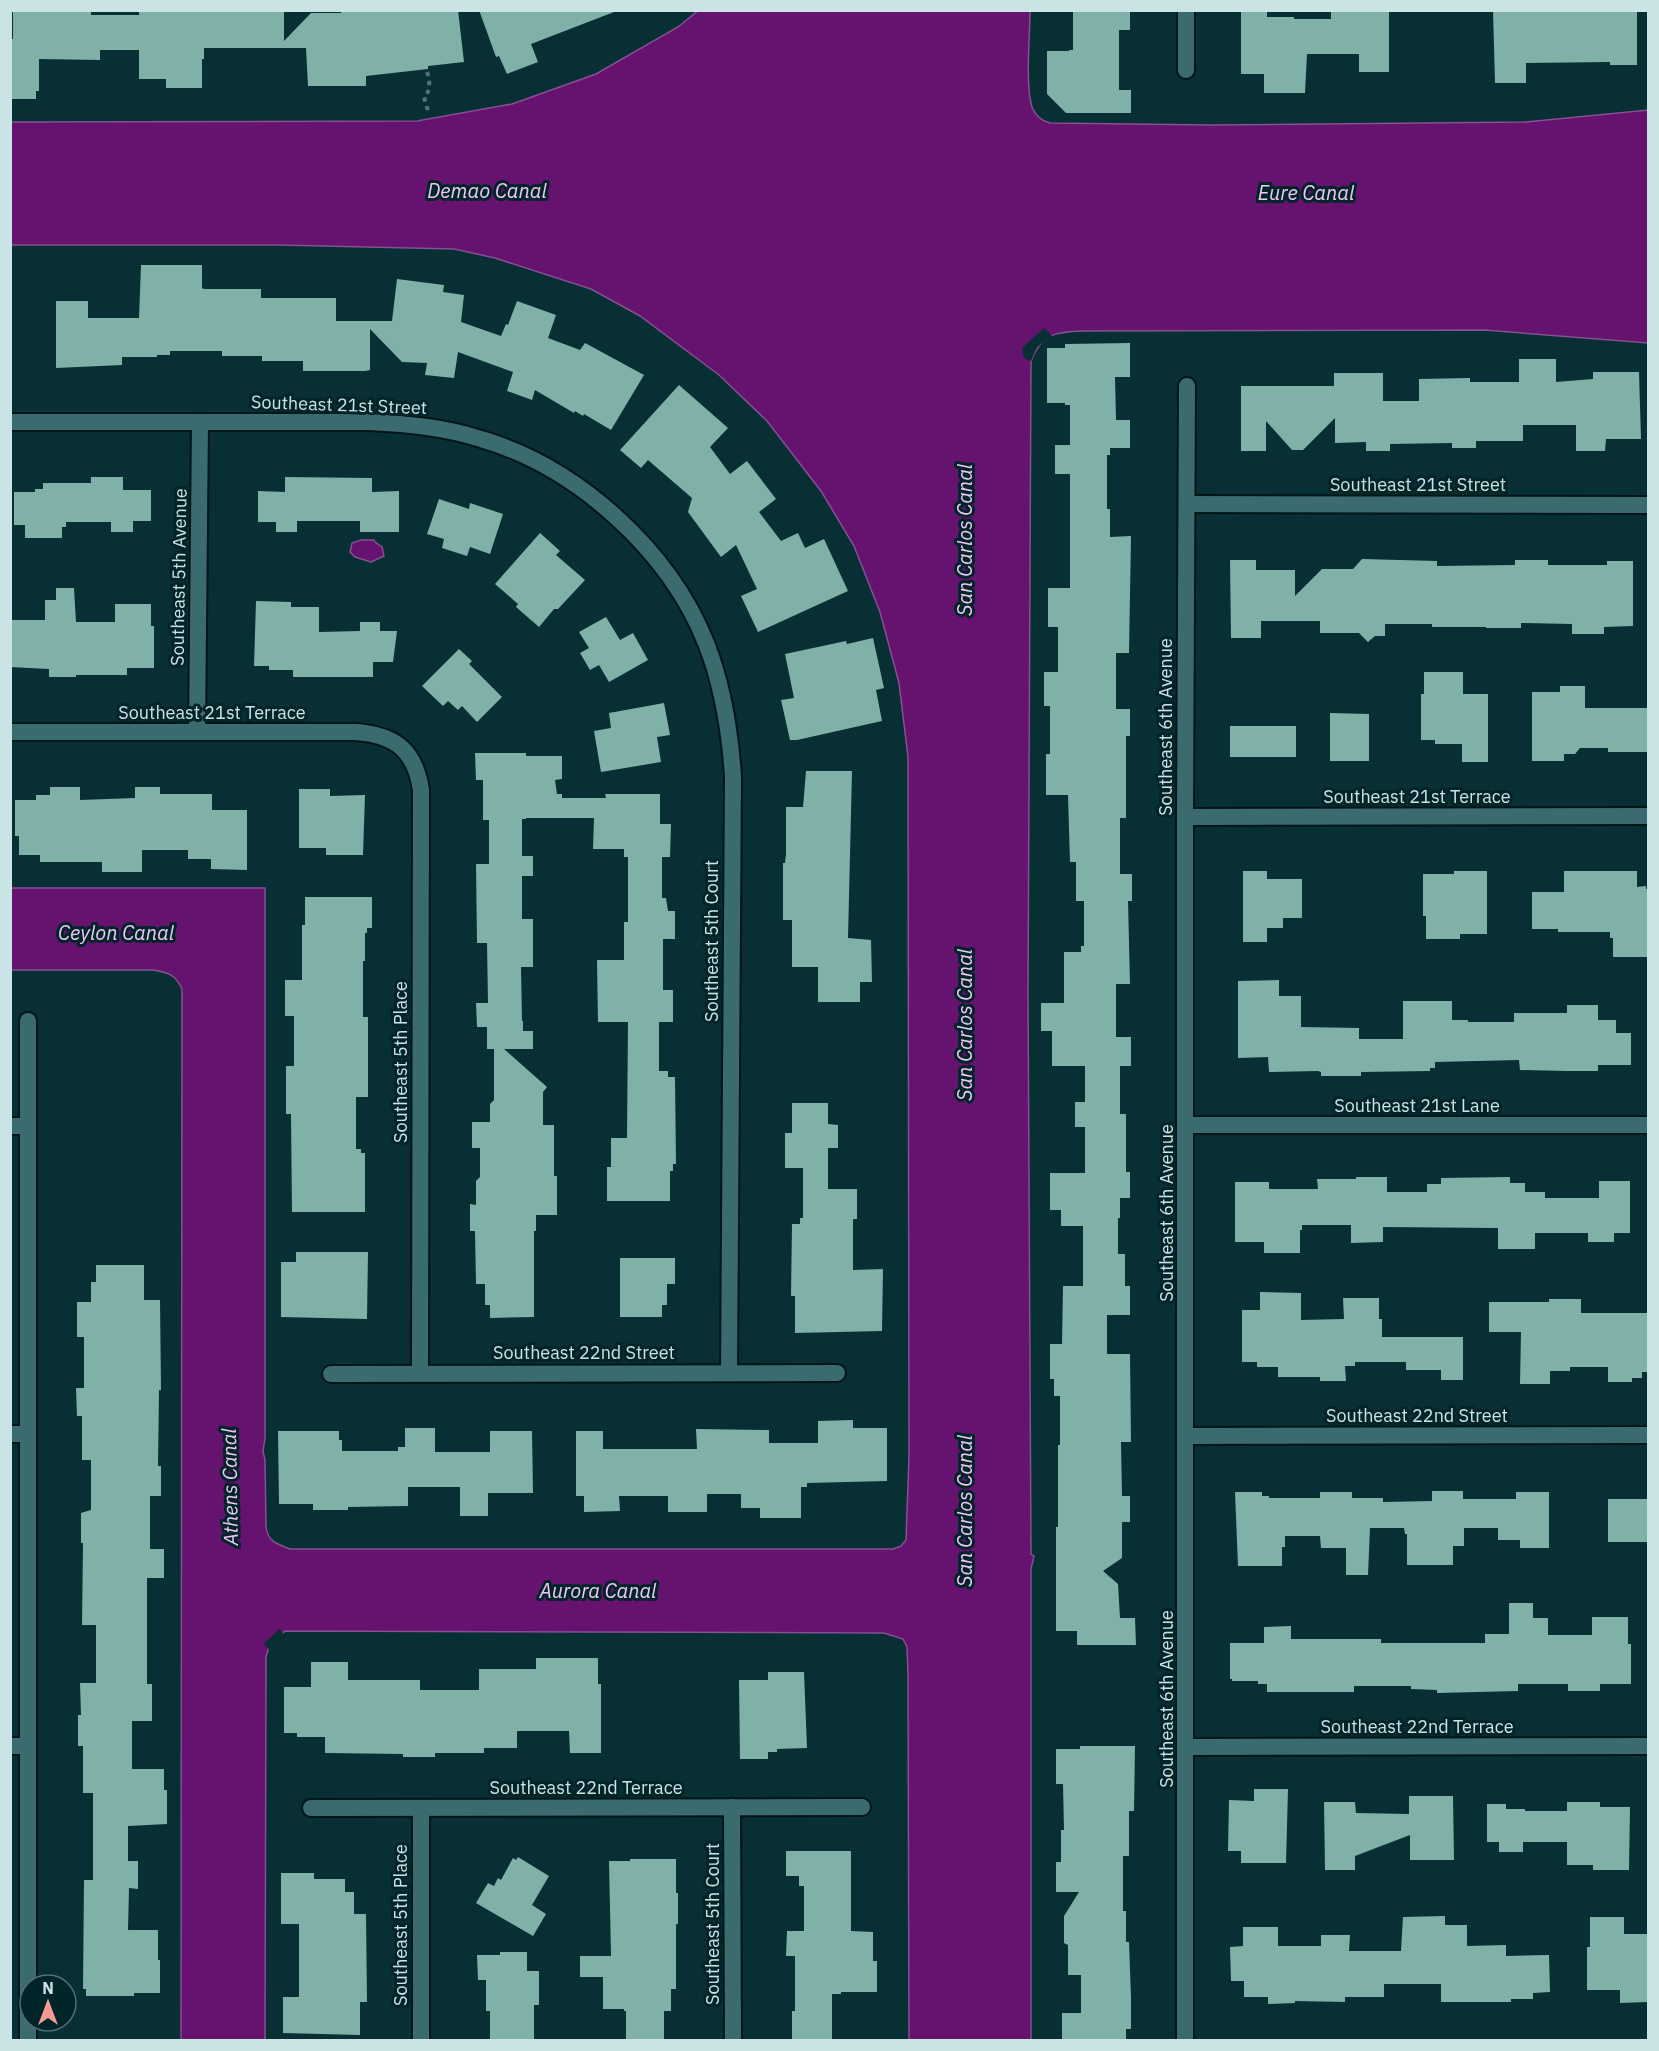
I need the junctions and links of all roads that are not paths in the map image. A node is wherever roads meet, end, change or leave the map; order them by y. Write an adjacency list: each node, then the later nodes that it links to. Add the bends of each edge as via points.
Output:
1 (1186, 10): 2 (street)
2 (1186, 70)
3 (1187, 386): 6 (street, Southeast 6th Avenue)
4 (10, 422): 5 (street, Southeast 21st Street)
5 (200, 422): 8 (street, Southeast 21st Street, via 408,424 473,436 553,470); 10 (street, Southeast 5th Avenue)
6 (1187, 504): 7 (street, Southeast 21st Street); 13 (street, Southeast 6th Avenue)
7 (1648, 505)
8 (635, 536): 19 (street, Southeast 5th Court, via 679,592 704,639 723,699 730,738 733,788)
9 (10, 732): 10 (street, Southeast 21st Terrace)
10 (197, 732): 11 (street, Southeast 21st Terrace, via 373,733 398,744)
11 (407, 753): 20 (street, Southeast 5th Place, via 416,765 421,790)
12 (1648, 816): 13 (street, Southeast 21st Terrace)
13 (1185, 817): 15 (street, Southeast 6th Avenue)
14 (28, 1021): 18 (street)
15 (1186, 1125): 16 (street, Southeast 21st Lane); 26 (street, Southeast 6th Avenue)
16 (1648, 1125)
17 (10, 1126): 18 (street)
18 (28, 1126): 24 (street)
19 (729, 1372): 20 (street, Southeast 22nd Street); 21 (street, Southeast 22nd Street)
20 (420, 1373): 22 (street, Southeast 22nd Street)
21 (837, 1373)
22 (331, 1374)
23 (10, 1434): 24 (street)
24 (28, 1434): 28 (street)
25 (1648, 1435): 26 (street, Southeast 22nd Street)
26 (1186, 1436): 30 (street, Southeast 6th Avenue)
27 (10, 1746): 28 (street)
28 (28, 1746): 35 (street)
29 (1648, 1746): 30 (street, Southeast 22nd Terrace)
30 (1186, 1747): 38 (street, Southeast 6th Avenue)
31 (732, 1807): 32 (street, Southeast 22nd Terrace); 34 (street, Southeast 22nd Terrace); 37 (street, Southeast 5th Court)
32 (862, 1807)
33 (310, 1808): 34 (street, Southeast 22nd Terrace)
34 (421, 1809): 36 (street, Southeast 5th Place)
35 (28, 2040)
36 (421, 2040)
37 (733, 2040)
38 (1185, 2040)

